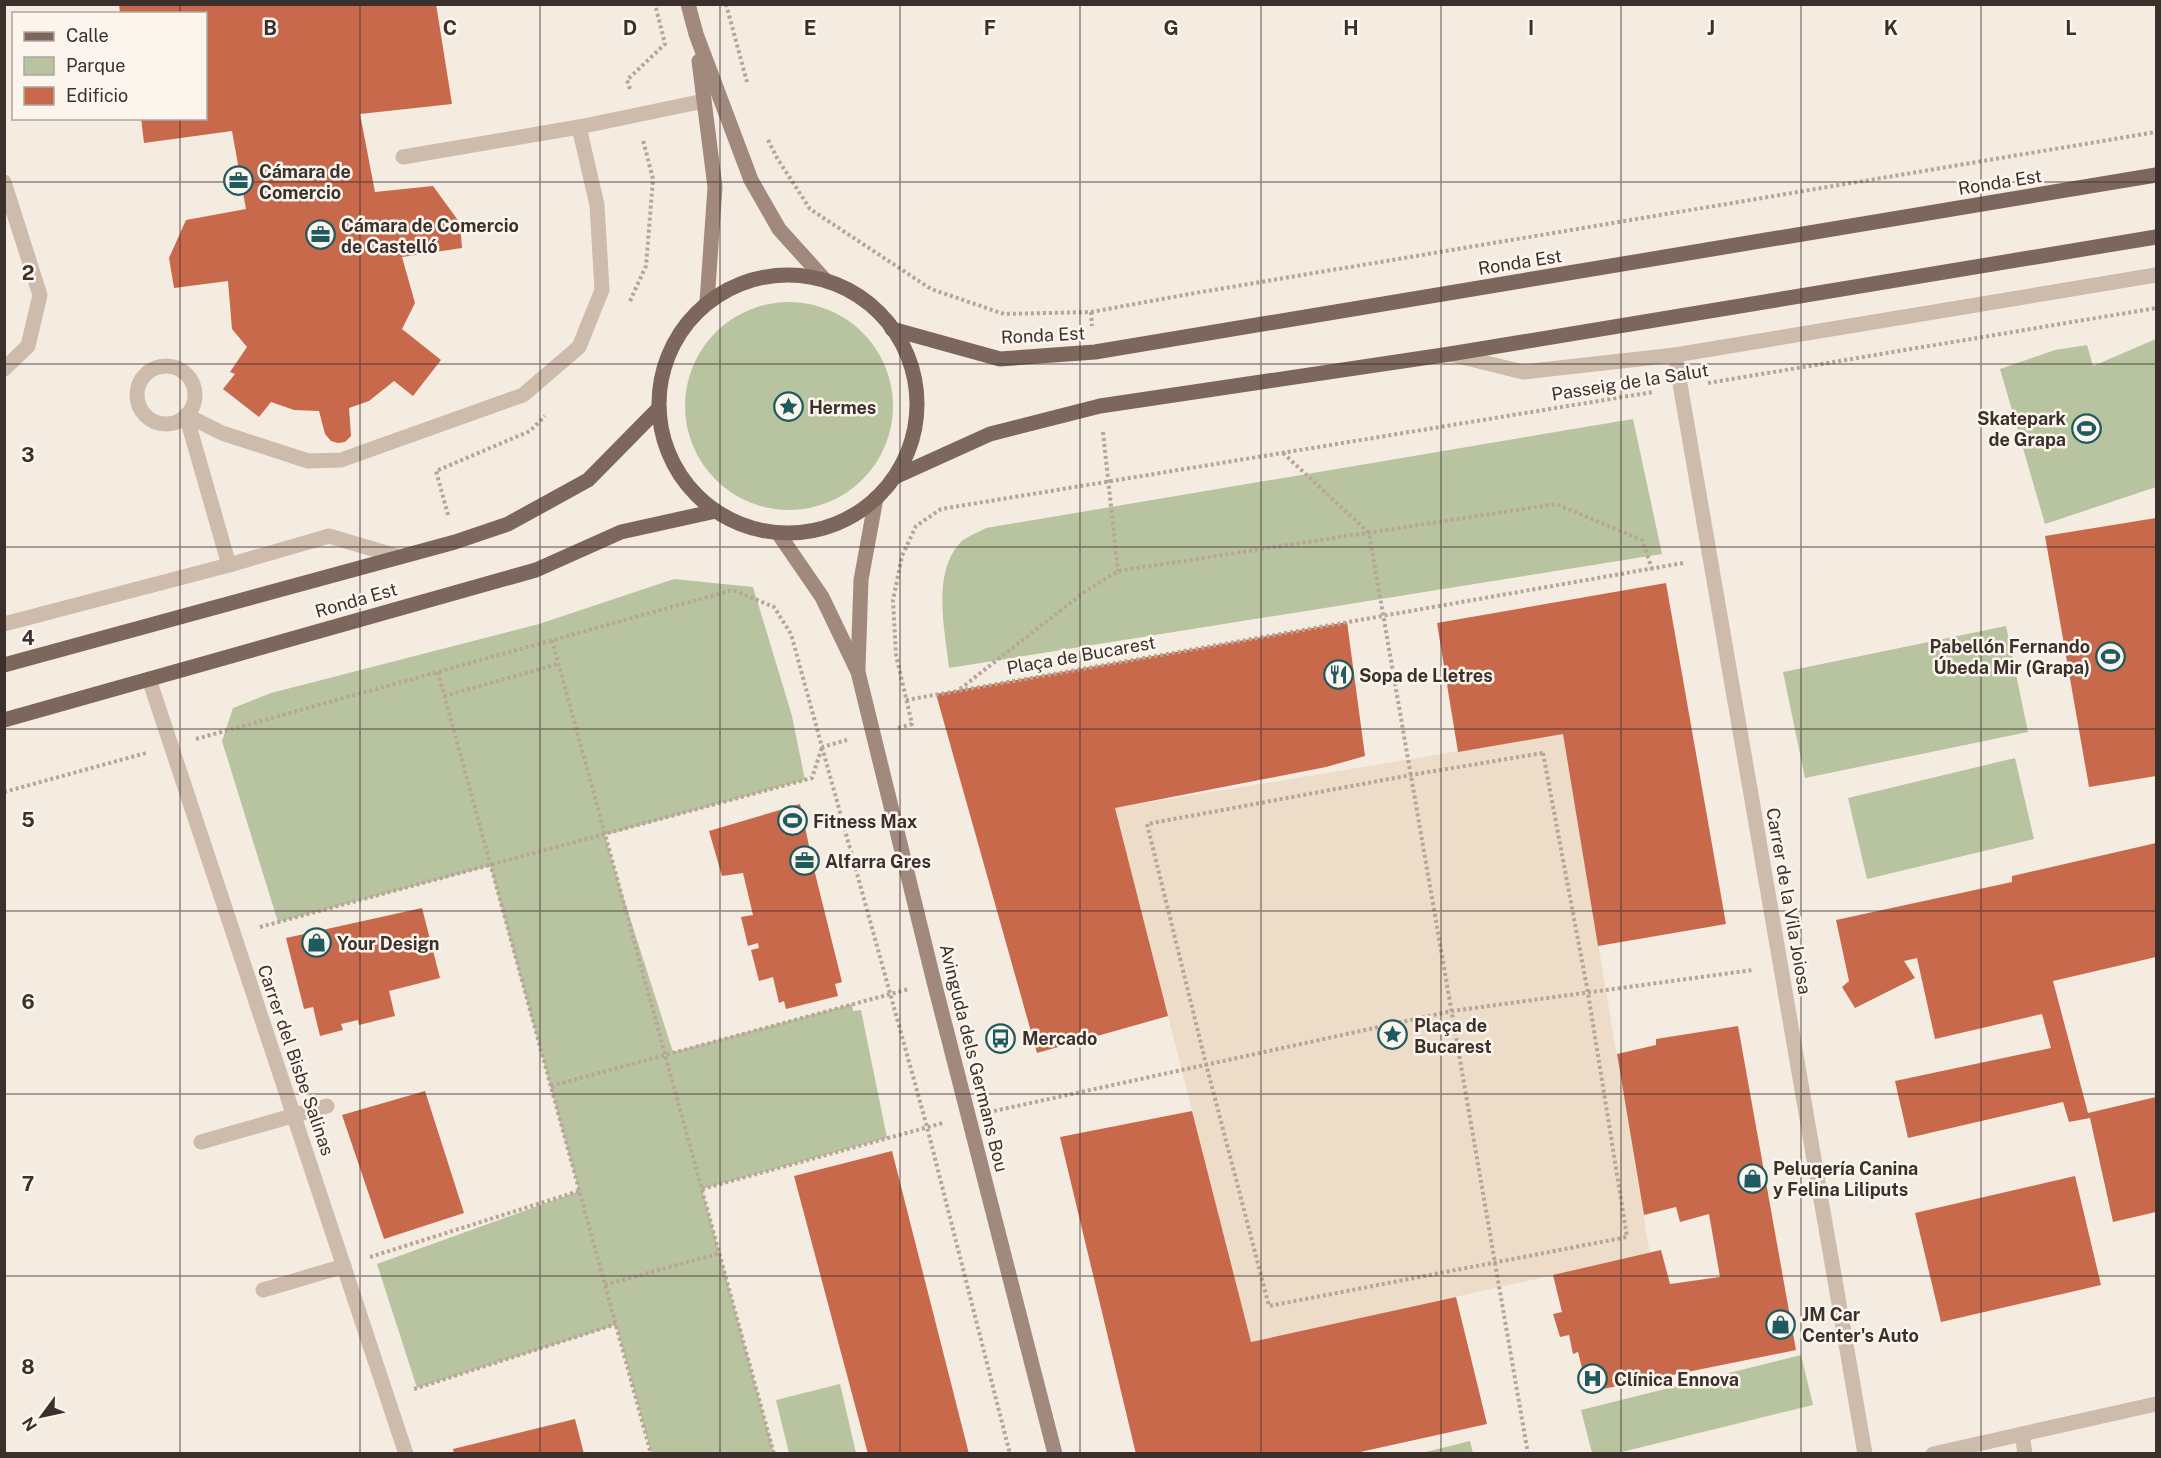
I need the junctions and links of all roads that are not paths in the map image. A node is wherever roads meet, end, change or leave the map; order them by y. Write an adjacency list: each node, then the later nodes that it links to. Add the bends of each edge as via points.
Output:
1 (688, 4): 2 (street)
2 (696, 34): 3 (street); 10 (street, via 751,180 779,230)
3 (704, 101): 4 (street); 11 (street, via 715,187)
4 (579, 127): 5 (street); 22 (street, via 597,205 602,290 579,347 523,395 340,460 308,461 222,433 186,415)
5 (403, 157)
6 (2157, 175): 12 (main road, Ronda Est, via 1095,352 1000,359)
7 (4, 182): 15 (street, via 40,295 28,346)
8 (2157, 237): 13 (main road)
9 (2157, 275): 14 (street)
10 (825, 280): 11 (main road, via 790,275 764,277 736,285); 12 (main road, via 858,296)
11 (707, 302): 16 (main road, via 670,349 660,382)
12 (892, 329): 17 (main road, via 911,368 917,402 912,439)
13 (1450, 354): 14 (street, via 1523,372); 17 (main road, via 1101,406 990,434)
14 (1675, 355): 37 (street, Carrer de la Vila Joiosa)
15 (4, 369)
16 (659, 408): 19 (main road, via 663,437 675,466 697,495); 21 (main road, Ronda Est, via 588,480 508,524)
17 (895, 477): 18 (main road)
18 (876, 498): 20 (main road, via 831,526); 25 (street, Avinguda dels Germans Bou, via 861,580)
19 (716, 511): 20 (main road, via 755,529); 26 (main road, Ronda Est, via 621,532 536,570)
20 (778, 533): 25 (street, Avinguda dels Germans Bou, via 822,597)
21 (400, 557): 22 (street, Ronda Est, via 329,536); 24 (main road, Ronda Est)
22 (229, 565): 23 (street, Ronda Est)
23 (4, 624)
24 (4, 665)
25 (858, 672): 36 (street, Avinguda dels Germans Bou)
26 (149, 679): 27 (main road, Ronda Est); 29 (street, Carrer del Bisbe Salinas)
27 (4, 720)
28 (327, 1106): 29 (street)
29 (294, 1116): 30 (street); 31 (street, Carrer del Bisbe Salinas)
30 (201, 1142)
31 (344, 1266): 32 (street); 35 (street, Carrer del Bisbe Salinas)
32 (263, 1290)
33 (2157, 1404): 34 (street)
34 (2022, 1434): 38 (street); 39 (street)
35 (406, 1454)
36 (1055, 1454)
37 (1865, 1454)
38 (1933, 1454)
39 (2025, 1454)

